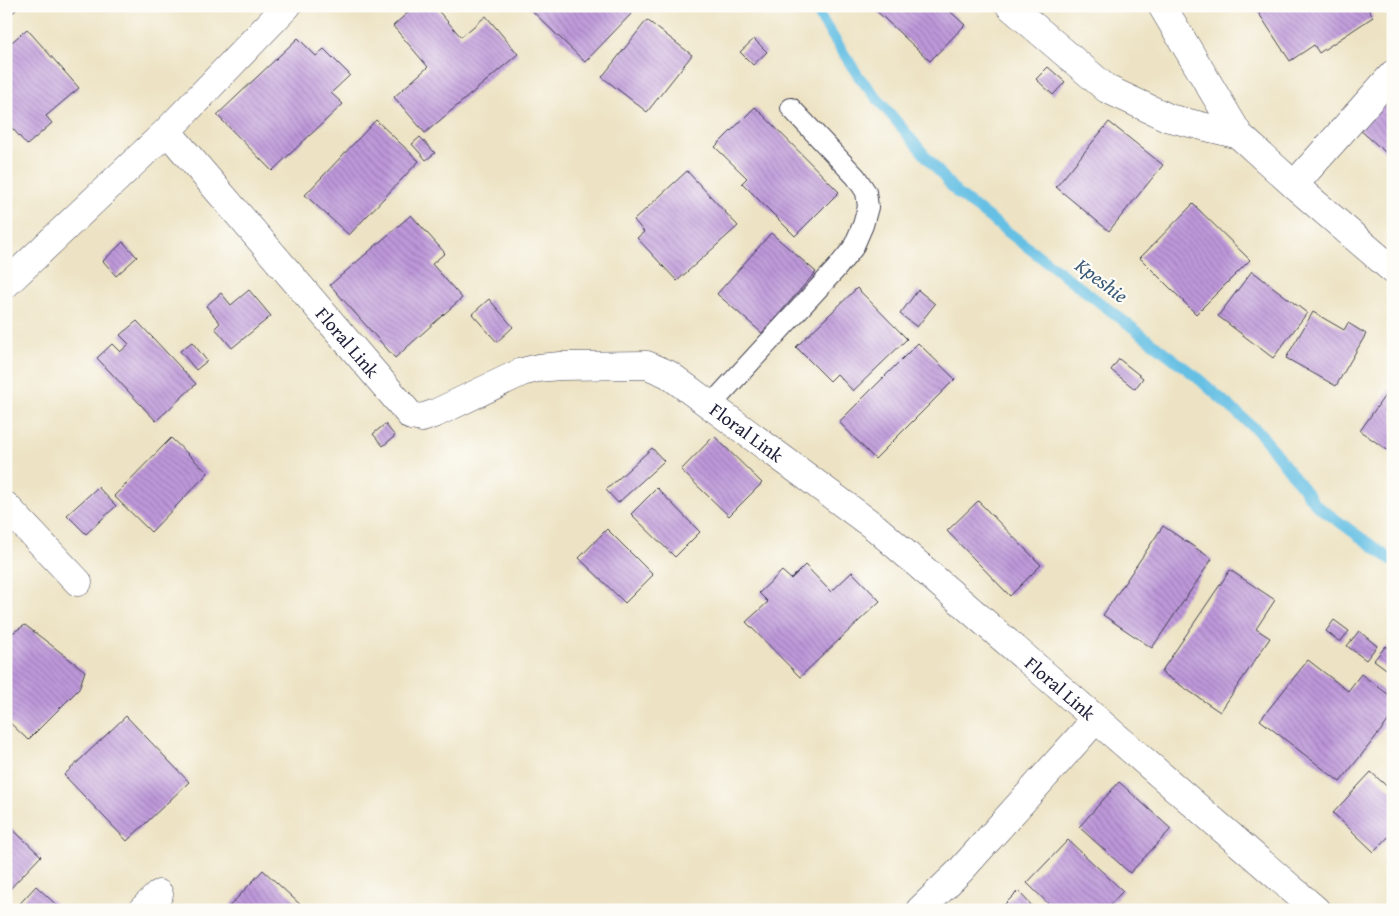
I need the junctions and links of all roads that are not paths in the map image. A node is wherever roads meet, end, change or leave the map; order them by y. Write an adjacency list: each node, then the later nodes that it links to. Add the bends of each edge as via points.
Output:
1 (287, 6): 6 (street)
2 (1010, 6): 7 (street, via 1107,90 1169,118)
3 (1162, 6): 7 (street)
4 (1393, 74): 8 (street)
5 (791, 108): 11 (lane, via 856,177 866,192 868,207 853,248 836,270)
6 (167, 130): 10 (street); 11 (street, Floral Link, via 412,416 422,418 436,413 522,372 560,366 647,365 668,374)
7 (1239, 135): 8 (street)
8 (1294, 185): 9 (street)
9 (1393, 270)
10 (6, 284)
11 (711, 405): 14 (street, Floral Link, via 876,528)
12 (6, 506): 13 (street)
13 (78, 582)
14 (1096, 719): 15 (street, via 961,870); 16 (street, Floral Link)
15 (920, 910)
16 (1316, 910)

